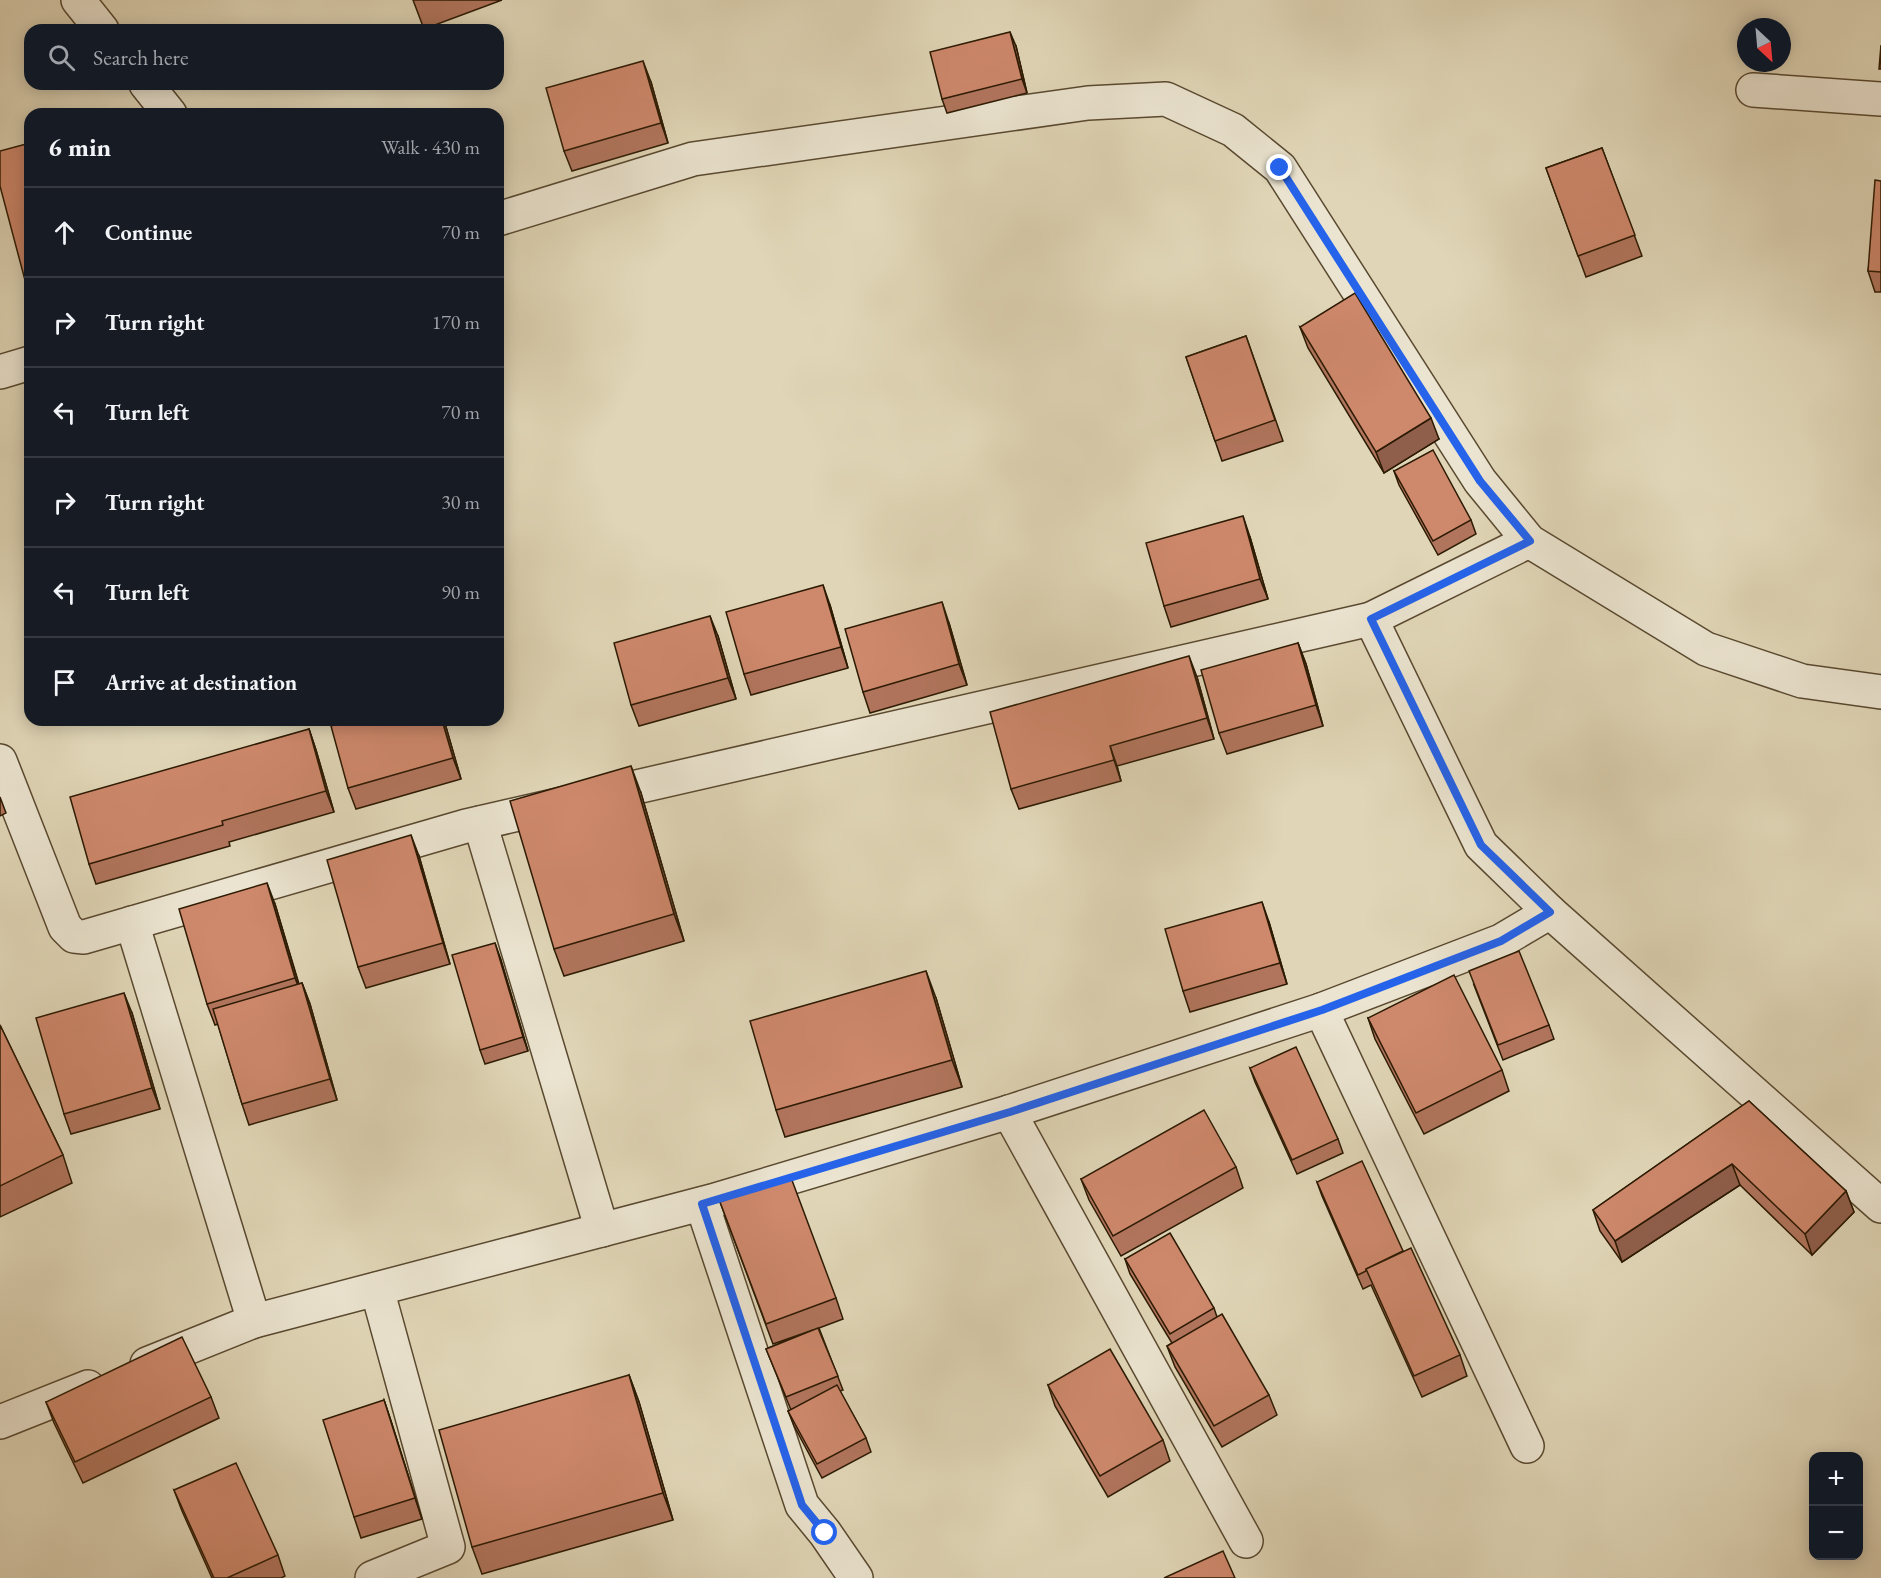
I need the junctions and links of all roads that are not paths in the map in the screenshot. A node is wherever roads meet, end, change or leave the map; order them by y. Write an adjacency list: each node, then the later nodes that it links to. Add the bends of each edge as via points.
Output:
1 (78, 0): 2 (street)
2 (97, 24)
3 (151, 90): 6 (street)
4 (1753, 90): 5 (street)
5 (1881, 99)
6 (165, 108)
7 (504, 217): 10 (street, via 693,159 1088,103 1166,99 1233,130 1280,168 1480,481)
8 (24, 365): 9 (street)
9 (0, 372)
10 (1530, 541): 11 (street); 12 (street, via 1706,649 1802,681)
11 (1371, 619): 14 (street); 15 (street, via 1481,845)
12 (1881, 692)
13 (0, 761): 16 (street, via 65,927 74,936 84,937)
14 (480, 823): 16 (street); 21 (street)
15 (1550, 912): 17 (street, via 1501,941); 20 (street)
16 (132, 923): 23 (street)
17 (1322, 1010): 18 (street); 25 (street)
18 (1010, 1112): 19 (street); 26 (street)
19 (702, 1204): 21 (street); 28 (street, via 802,1505)
20 (1881, 1206)
21 (603, 1230): 22 (street)
22 (377, 1289): 23 (street); 27 (street, via 448,1547)
23 (254, 1322): 24 (street)
24 (0, 1422)
25 (1527, 1446)
26 (1246, 1541)
27 (372, 1578)
28 (856, 1578)

